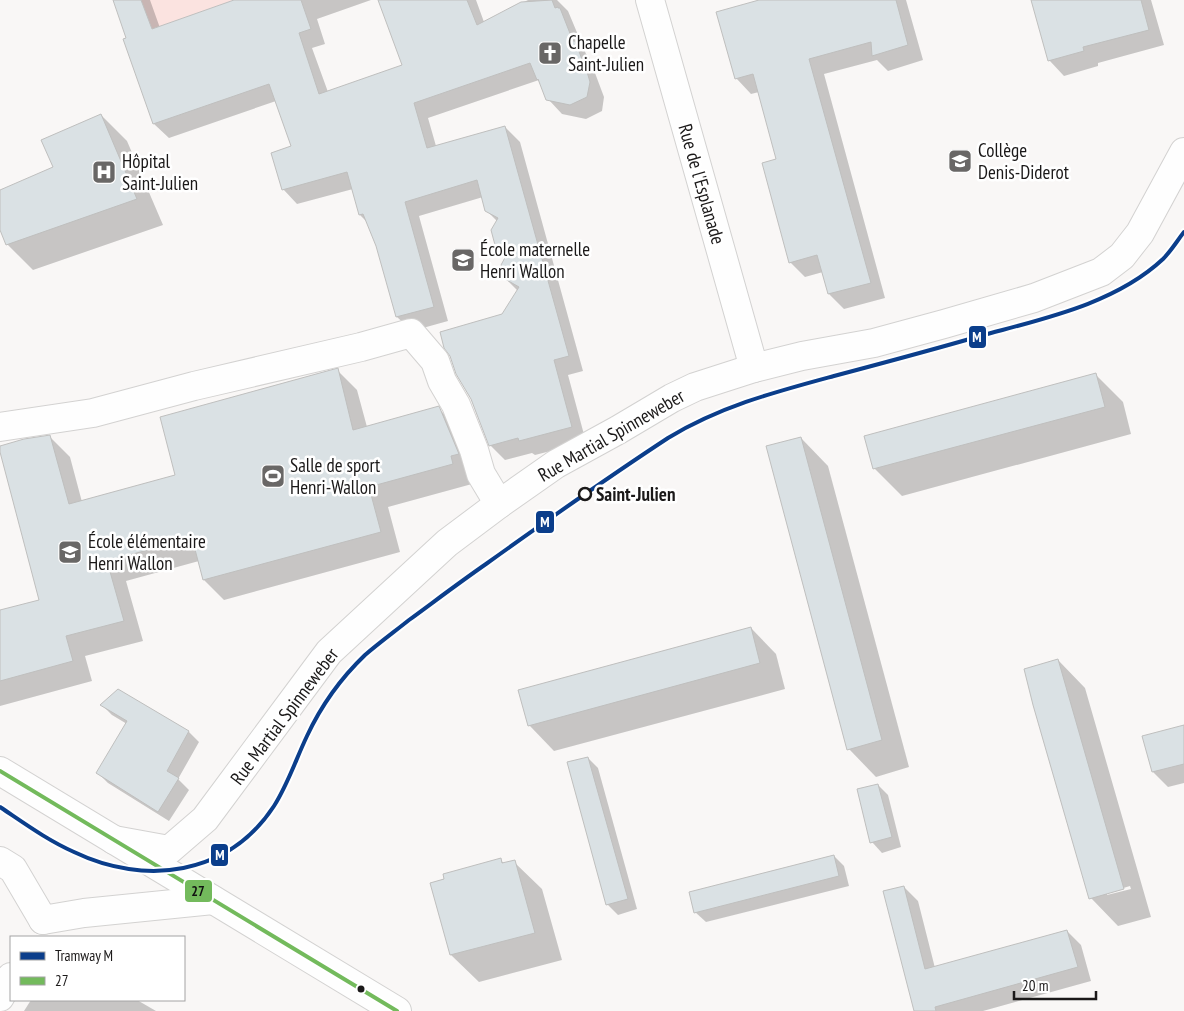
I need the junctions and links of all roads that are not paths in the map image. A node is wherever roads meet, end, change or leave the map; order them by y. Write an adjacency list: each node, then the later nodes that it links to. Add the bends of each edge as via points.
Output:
1 (650, 0): 3 (street, Rue de l'Esplanade)
2 (1184, 152): 3 (street, Rue Martial Spinneweber, via 1140,233 1122,256 1101,272 1034,298 944,324 874,343)
3 (754, 368): 5 (street, Rue Martial Spinneweber, via 672,398 556,464)
4 (0, 427): 5 (street, via 93,413 411,333 435,361 482,474)
5 (499, 504): 7 (street, Rue Martial Spinneweber, via 447,543 329,652 205,819 169,850)
6 (0, 771): 7 (street)
7 (114, 840): 9 (street)
8 (0, 861): 10 (street, via 13,869)
9 (213, 900): 10 (street, via 84,913); 13 (street)
10 (38, 929)
11 (10, 979): 12 (street)
12 (0, 997)
13 (397, 1011)

